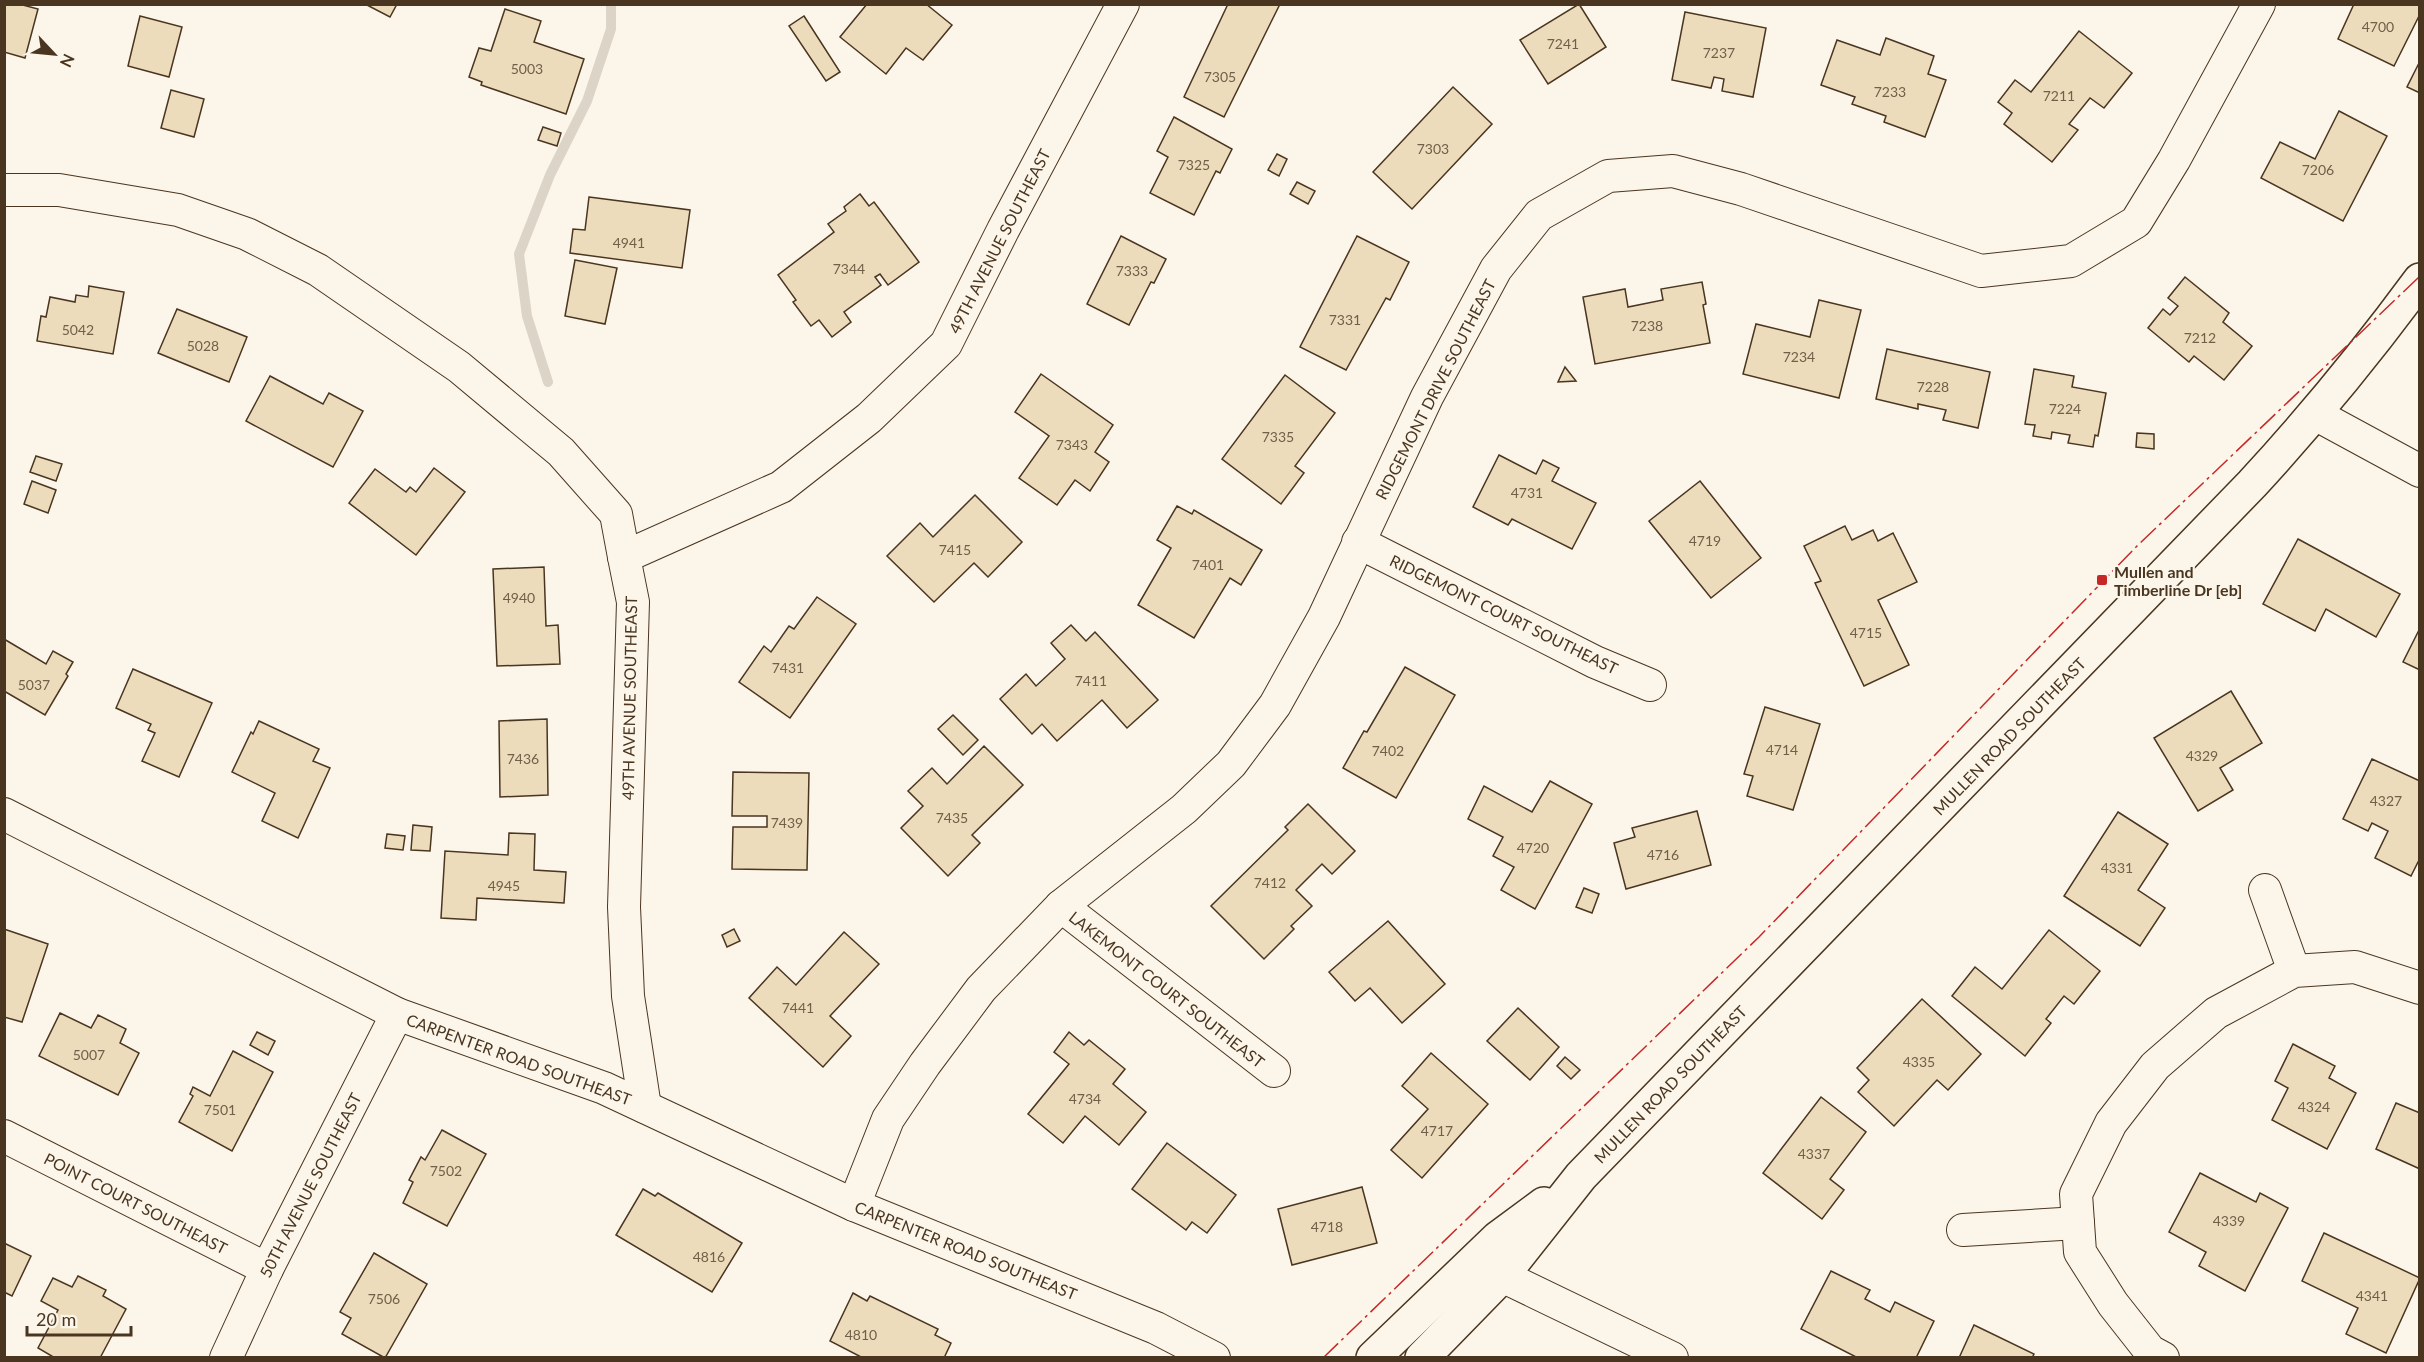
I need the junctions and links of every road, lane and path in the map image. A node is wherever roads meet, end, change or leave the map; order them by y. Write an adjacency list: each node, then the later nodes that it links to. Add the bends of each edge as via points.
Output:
1 (1123, 4): 8 (street, 49TH AVENUE SOUTHEAST, via 946,344 869,418 781,487)
2 (2259, 4): 7 (street, RIDGEMONT DRIVE SOUTHEAST, via 2136,222 2071,261 1981,271 1741,189 1673,171 1608,176 1539,215 1496,269 1427,397)
3 (4, 190): 8 (street, via 59,190 178,210 247,234 318,270 459,368 561,452 616,514)
4 (2420, 280): 5 (street, MULLEN ROAD SOUTHEAST)
5 (2315, 414): 6 (street); 19 (street, MULLEN ROAD SOUTHEAST, via 2129,612)
6 (2420, 471)
7 (1358, 542): 9 (street, RIDGEMONT COURT SOUTHEAST, via 1595,662); 12 (street, RIDGEMONT DRIVE SOUTHEAST, via 1324,617 1275,705 1231,764 1184,809)
8 (624, 557): 17 (street, 49TH AVENUE SOUTHEAST, via 633,602 624,907 628,996)
9 (1650, 685)
10 (4, 814): 15 (street, CARPENTER ROAD SOUTHEAST)
11 (2265, 890): 13 (street)
12 (1061, 906): 16 (street, LAKEMONT COURT SOUTHEAST); 20 (street, RIDGEMONT DRIVE SOUTHEAST, via 981,989 925,1064 888,1119)
13 (2294, 971): 14 (street, via 2355,967); 21 (street, via 2216,1013 2155,1066 2111,1123 2076,1194)
14 (2420, 987)
15 (397, 1014): 17 (street, CARPENTER ROAD SOUTHEAST, via 604,1088); 23 (street, 50TH AVENUE SOUTHEAST)
16 (1274, 1071)
17 (645, 1107): 20 (street, CARPENTER ROAD SOUTHEAST)
18 (4, 1136): 23 (street, POINT COURT SOUTHEAST)
19 (1581, 1176): 24 (street, MULLEN ROAD SOUTHEAST); 27 (street, MULLEN ROAD SOUTHEAST, via 1498,1238)
20 (854, 1205): 25 (street, CARPENTER ROAD SOUTHEAST, via 1156,1328)
21 (2078, 1223): 22 (street); 30 (street, via 2080,1252 2113,1304 2150,1351)
22 (1963, 1230)
23 (267, 1269): 26 (street, 50TH AVENUE SOUTHEAST)
24 (1502, 1276): 28 (street, MULLEN ROAD SOUTHEAST); 29 (street)
25 (1211, 1356)
26 (225, 1358)
27 (1373, 1358)
28 (1422, 1358)
29 (1672, 1358)
30 (2163, 1358)

